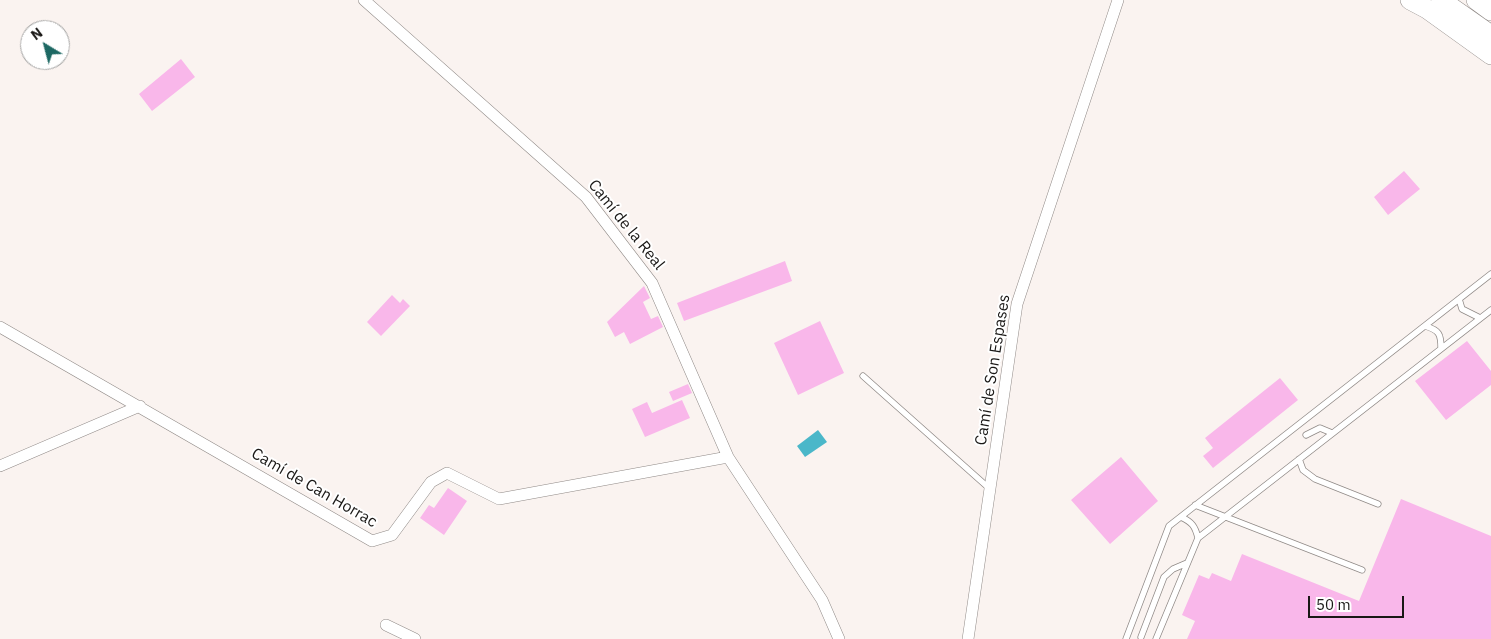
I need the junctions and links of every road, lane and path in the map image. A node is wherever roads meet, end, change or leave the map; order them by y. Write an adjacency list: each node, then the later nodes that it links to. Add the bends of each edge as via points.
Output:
1 (364, 0): 20 (street, Camí de la Real, via 586,197 652,283)
2 (1118, 0): 23 (street, Camí de Son Espases, via 1017,304)
3 (1410, 0): 8 (main road)
4 (1441, 0): 7 (main road)
5 (1476, 0): 6 (main road)
6 (1491, 11)
7 (1491, 35)
8 (1491, 54)
9 (1491, 274): 10 (lane)
10 (1459, 298): 12 (lane, via 1462,309); 13 (lane)
11 (1491, 310): 12 (lane)
12 (1480, 318): 15 (lane)
13 (1425, 326): 15 (lane, via 1436,329 1441,335); 25 (lane)
14 (0, 327): 17 (street, Camí de Can Horrac)
15 (1441, 348): 18 (lane)
16 (863, 376): 23 (lane)
17 (140, 406): 20 (street, Camí de Can Horrac, via 372,542 392,535 431,482 447,473 499,499); 22 (street)
18 (1332, 433): 19 (lane, via 1320,428); 21 (lane)
19 (1306, 435)
20 (728, 457): 34 (street, Camí de la Real, via 822,600)
21 (1300, 458): 24 (lane, via 1303,470 1315,479); 27 (lane)
22 (0, 466)
23 (991, 490): 35 (street, Camí de Son Espases)
24 (1378, 504)
25 (1195, 505): 26 (lane); 27 (lane)
26 (1181, 517): 28 (lane, via 1196,527); 36 (lane, via 1169,526)
27 (1225, 517): 28 (lane); 30 (lane)
28 (1198, 538): 29 (lane)
29 (1187, 563): 32 (lane, via 1164,577); 37 (lane)
30 (1362, 570)
31 (386, 625): 33 (street)
32 (1141, 637)
33 (416, 639)
34 (839, 639)
35 (968, 639)
36 (1126, 639)
37 (1156, 639)

